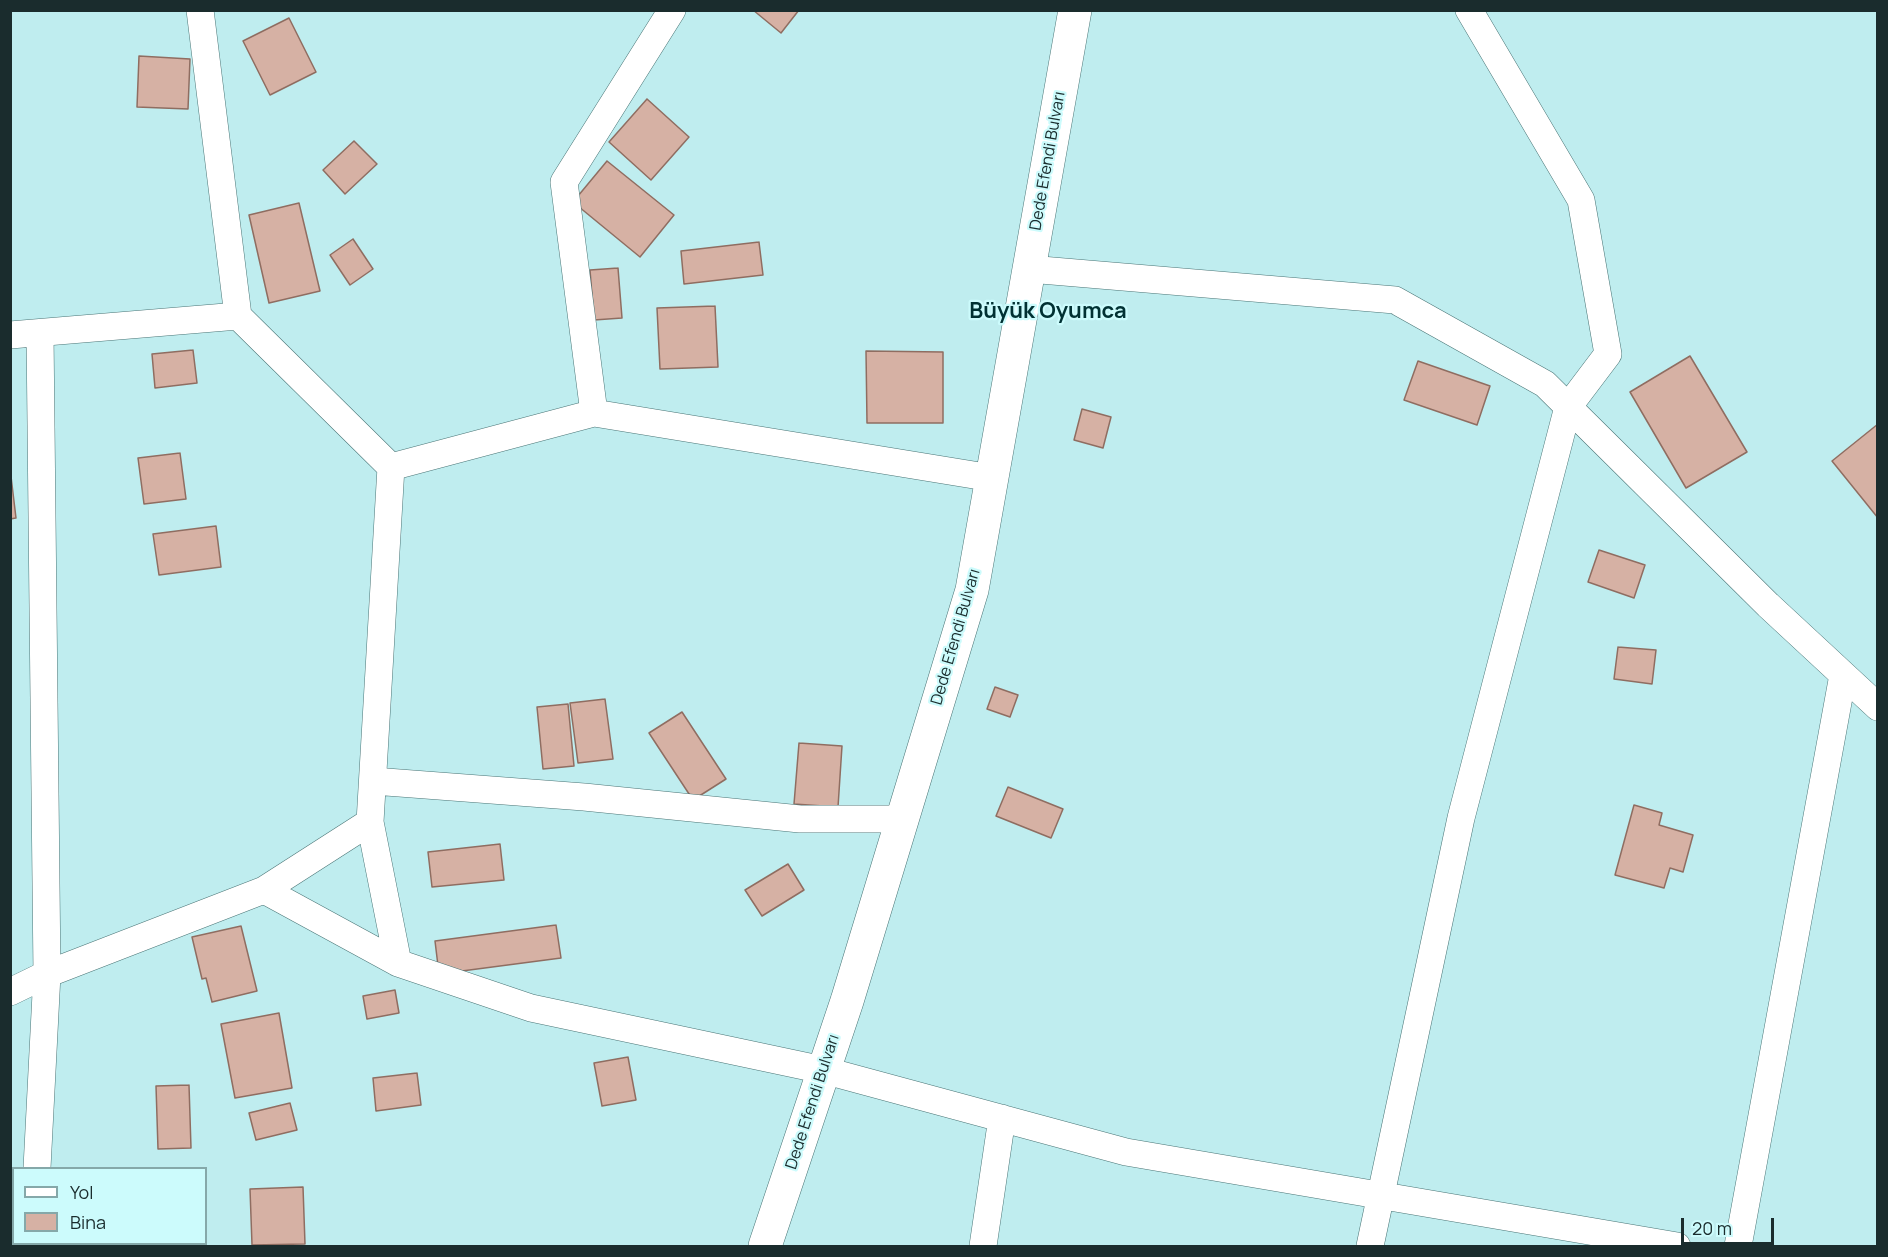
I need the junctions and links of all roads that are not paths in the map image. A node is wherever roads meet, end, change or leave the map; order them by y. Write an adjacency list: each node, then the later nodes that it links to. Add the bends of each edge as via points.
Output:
1 (200, 10): 6 (street)
2 (672, 10): 10 (street, via 564,182)
3 (1075, 10): 5 (street, Dede Efendi Bulvarı)
4 (1469, 10): 9 (street, via 1581,200 1608,354)
5 (1029, 269): 9 (street, via 1395,300 1545,384); 12 (street, Dede Efendi Bulvarı)
6 (238, 316): 7 (street); 11 (street)
7 (40, 333): 8 (street); 20 (street)
8 (10, 335)
9 (1568, 407): 13 (street); 25 (street, via 1461,818)
10 (594, 413): 11 (street); 12 (street)
11 (391, 467): 15 (street)
12 (992, 478): 16 (street, Dede Efendi Bulvarı, via 972,591)
13 (1843, 675): 14 (street); 30 (street)
14 (1878, 707)
15 (373, 781): 16 (street, via 800,819); 17 (street)
16 (902, 819): 22 (street, Dede Efendi Bulvarı)
17 (370, 822): 18 (street); 19 (street)
18 (264, 890): 19 (street); 20 (street)
19 (399, 963): 22 (street, via 531,1008)
20 (47, 974): 21 (street); 24 (street)
21 (10, 993)
22 (823, 1070): 23 (street); 26 (street, Dede Efendi Bulvarı)
23 (1002, 1118): 25 (street, via 1126,1152); 27 (street)
24 (37, 1167)
25 (1379, 1196): 28 (street); 29 (street)
26 (765, 1246)
27 (983, 1246)
28 (1370, 1246)
29 (1677, 1246)
30 (1738, 1246)

